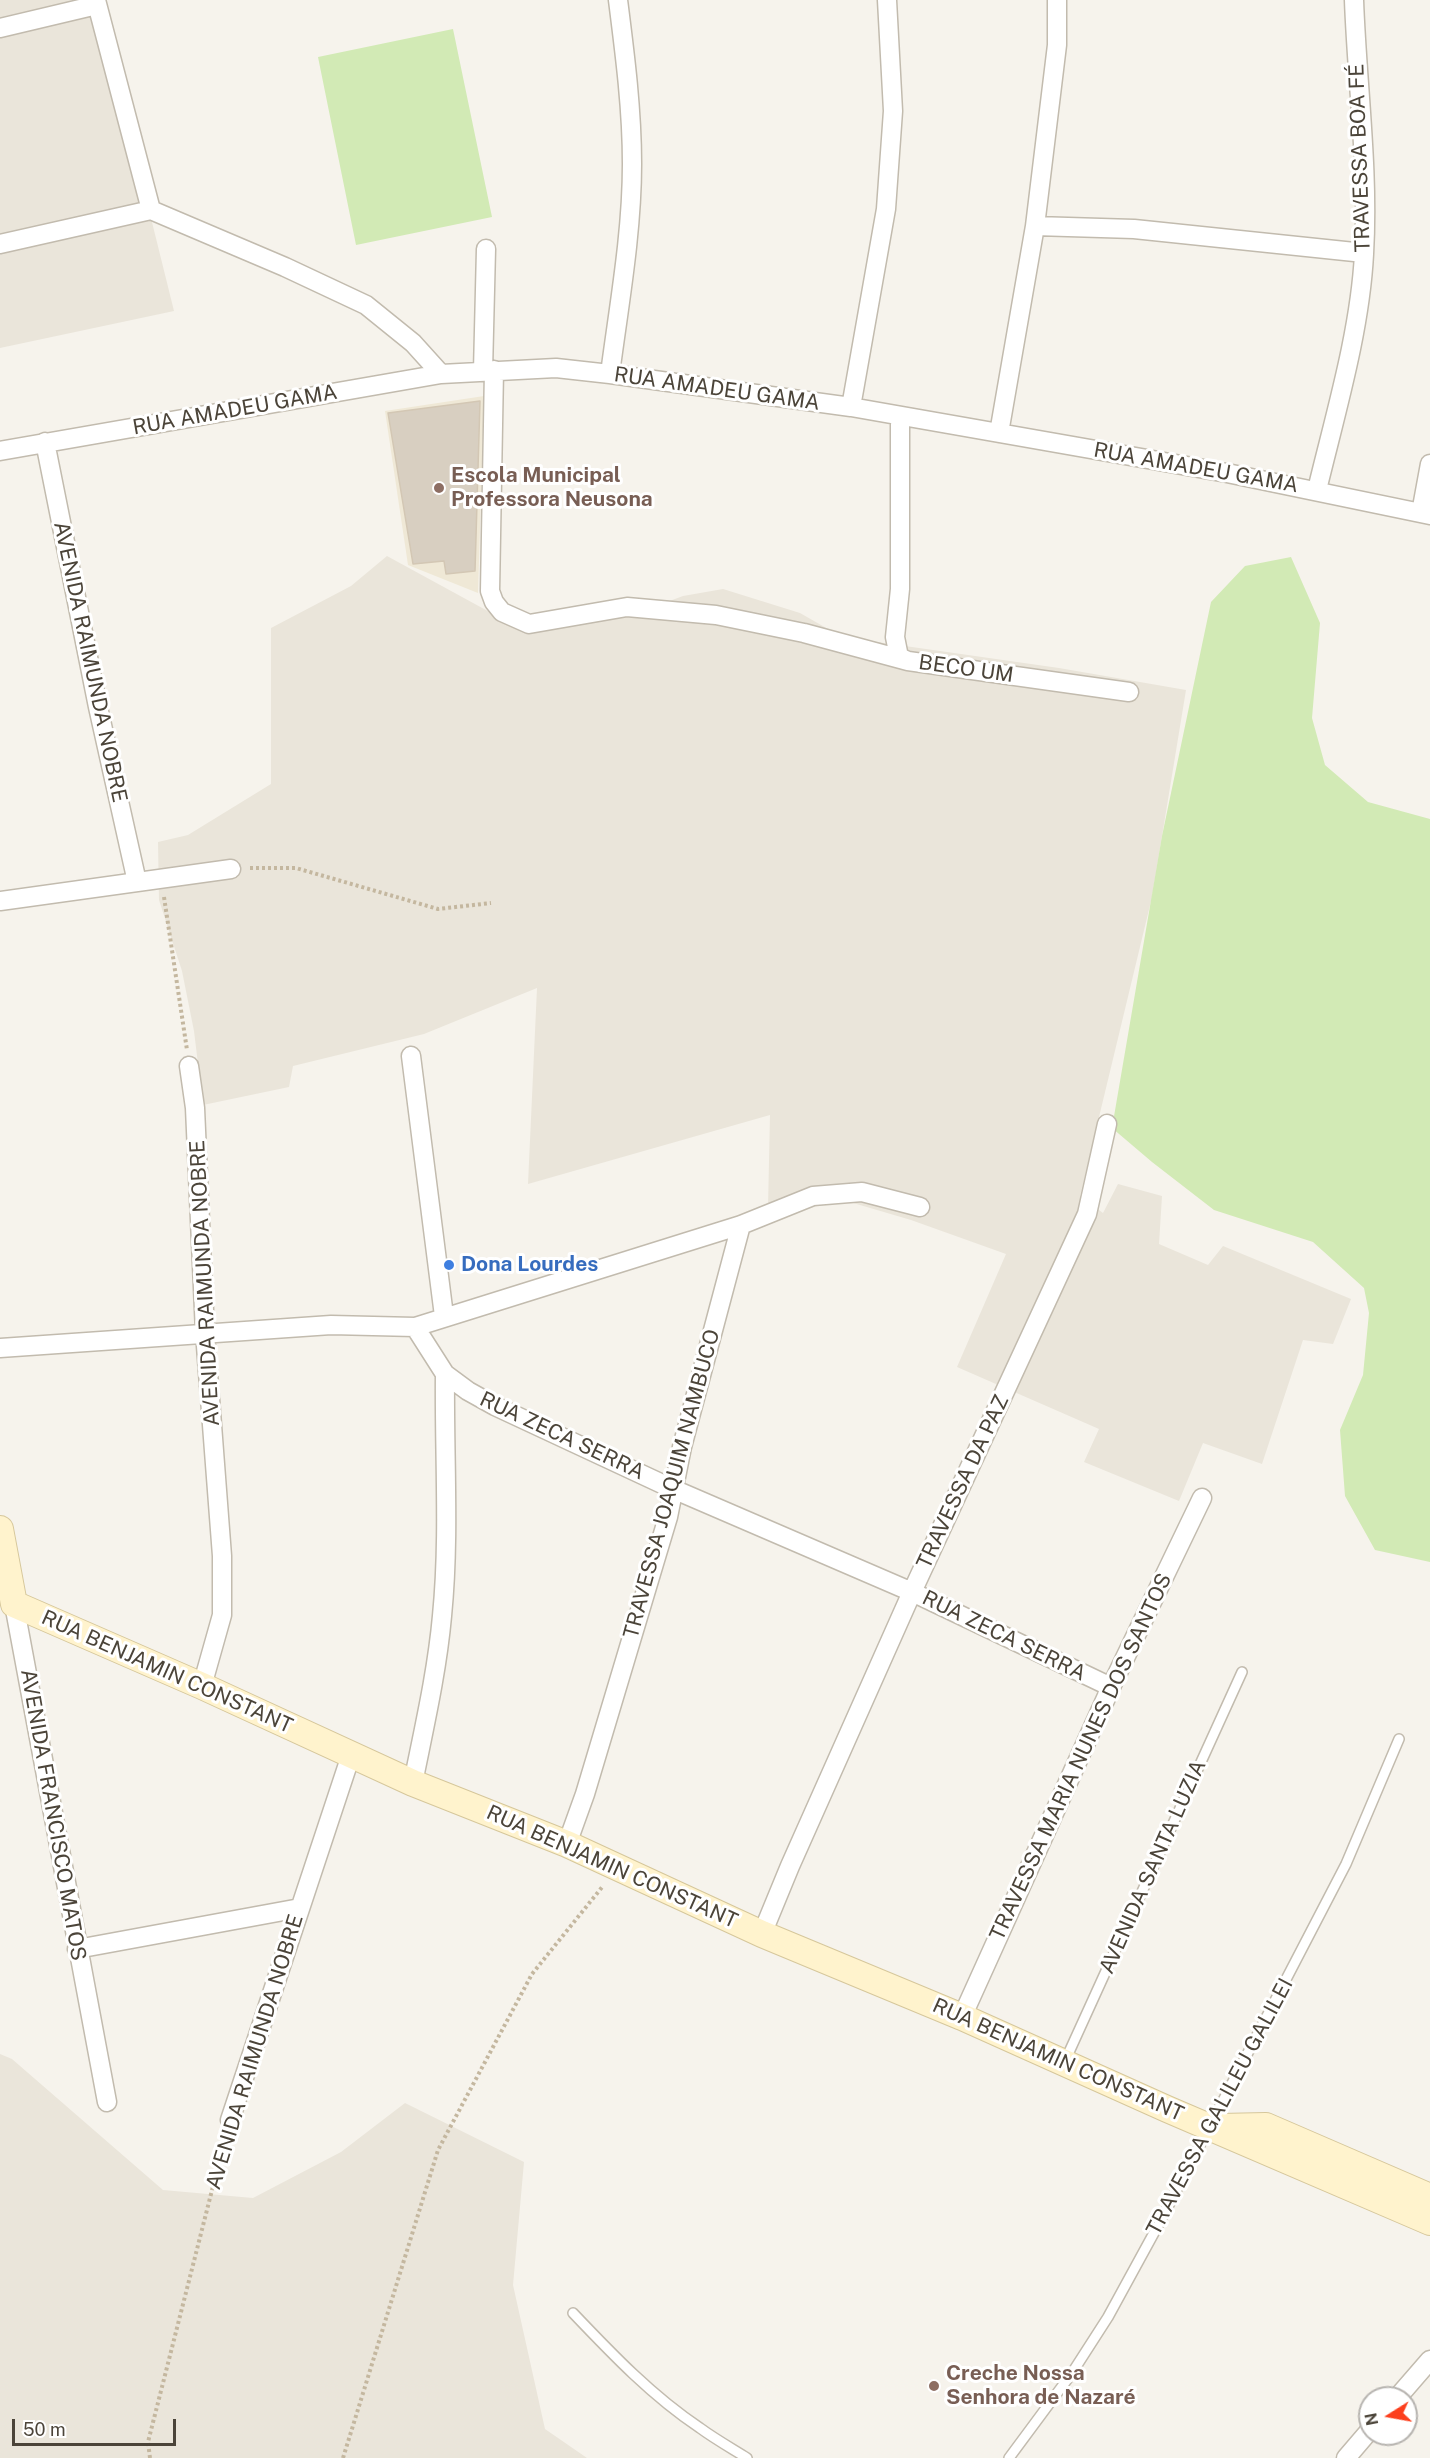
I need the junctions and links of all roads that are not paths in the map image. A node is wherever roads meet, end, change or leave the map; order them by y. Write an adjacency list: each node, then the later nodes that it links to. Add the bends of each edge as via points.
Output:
1 (618, 0): 14 (street, via 629,81 632,165)
2 (887, 0): 15 (street, via 893,111 886,209)
3 (1057, 0): 8 (street, via 1057,45)
4 (1354, 0): 11 (street, TRAVESSA BOA FÉ)
5 (96, 2): 6 (street); 7 (street)
6 (0, 28)
7 (151, 210): 9 (street); 13 (street, via 366,305 413,343)
8 (1035, 226): 11 (street, via 1134,229); 17 (street)
9 (0, 244)
10 (486, 249): 12 (street)
11 (1364, 253): 21 (street, TRAVESSA BOA FÉ, via 1349,354)
12 (488, 370): 13 (street, RUA AMADEU GAMA); 14 (street, RUA AMADEU GAMA, via 556,368); 23 (street, via 490,591 502,612 528,624 627,607 717,615)
13 (441, 374): 18 (street, RUA AMADEU GAMA)
14 (610, 374): 15 (street, RUA AMADEU GAMA)
15 (851, 407): 16 (street, RUA AMADEU GAMA)
16 (900, 417): 17 (street, RUA AMADEU GAMA); 23 (street, BECO UM, via 900,589 895,637 899,657)
17 (999, 433): 21 (street, RUA AMADEU GAMA)
18 (45, 442): 19 (street, RUA AMADEU GAMA); 26 (street, AVENIDA RAIMUNDA NOBRE)
19 (0, 451)
20 (1430, 464): 22 (street)
21 (1317, 490): 22 (street, RUA AMADEU GAMA)
22 (1426, 514)
23 (908, 661): 24 (street, BECO UM)
24 (1129, 692)
25 (231, 869): 26 (street)
26 (137, 882): 27 (street)
27 (0, 901)
28 (411, 1056): 33 (street)
29 (189, 1066): 35 (street, AVENIDA RAIMUNDA NOBRE, via 195,1108)
30 (1107, 1124): 41 (street, TRAVESSA DA PAZ, via 1087,1214)
31 (920, 1207): 32 (street, via 862,1192 831,1193 813,1196)
32 (741, 1225): 33 (street, via 495,1304); 38 (street, TRAVESSA JOAQUIM NAMBUCO)
33 (444, 1316): 34 (street)
34 (414, 1327): 35 (street, via 331,1325); 37 (street, RUA ZECA SERRA)
35 (205, 1333): 36 (street); 44 (street, AVENIDA RAIMUNDA NOBRE, via 223,1600)
36 (0, 1348)
37 (445, 1374): 38 (street, RUA ZECA SERRA, via 495,1406); 48 (street, via 447,1490 442,1617)
38 (673, 1489): 41 (street, RUA ZECA SERRA); 49 (street, TRAVESSA JOAQUIM NAMBUCO, via 668,1517)
39 (1202, 1498): 45 (street, TRAVESSA MARIA NUNES DOS SANTOS)
40 (0, 1529): 42 (street, AVENIDA FRANCISCO MATOS)
41 (912, 1592): 45 (street, RUA ZECA SERRA); 51 (street, TRAVESSA DA PAZ)
42 (14, 1604): 44 (street, RUA BENJAMIN CONSTANT); 52 (street, AVENIDA FRANCISCO MATOS)
43 (1242, 1672): 54 (lane, AVENIDA SANTA LUZIA)
44 (202, 1686): 47 (street, RUA BENJAMIN CONSTANT)
45 (1111, 1687): 53 (street, TRAVESSA MARIA NUNES DOS SANTOS)
46 (1399, 1739): 57 (lane, TRAVESSA GALILEU GALILEI, via 1346,1864)
47 (351, 1755): 48 (street, RUA BENJAMIN CONSTANT); 50 (street, AVENIDA RAIMUNDA NOBRE)
48 (412, 1783): 49 (street, RUA BENJAMIN CONSTANT)
49 (567, 1844): 51 (street, RUA BENJAMIN CONSTANT)
50 (300, 1908): 52 (street); 56 (street, AVENIDA RAIMUNDA NOBRE)
51 (762, 1934): 53 (street, RUA BENJAMIN CONSTANT)
52 (77, 1949): 55 (street, AVENIDA FRANCISCO MATOS)
53 (962, 2017): 54 (street, RUA BENJAMIN CONSTANT)
54 (1064, 2063): 57 (street, RUA BENJAMIN CONSTANT)
55 (107, 2102)
56 (230, 2120)
57 (1210, 2127): 58 (street, RUA BENJAMIN CONSTANT, via 1266,2126); 59 (street, RUA BENJAMIN CONSTANT); 65 (lane, TRAVESSA GALILEU GALILEI, via 1108,2318)
58 (1430, 2197)
59 (1430, 2222)
60 (573, 2313): 64 (lane, via 615,2358 661,2398)
61 (1430, 2360): 62 (street)
62 (1407, 2386)
63 (1358, 2444): 66 (street)
64 (747, 2458)
65 (1009, 2458)
66 (1346, 2458)

